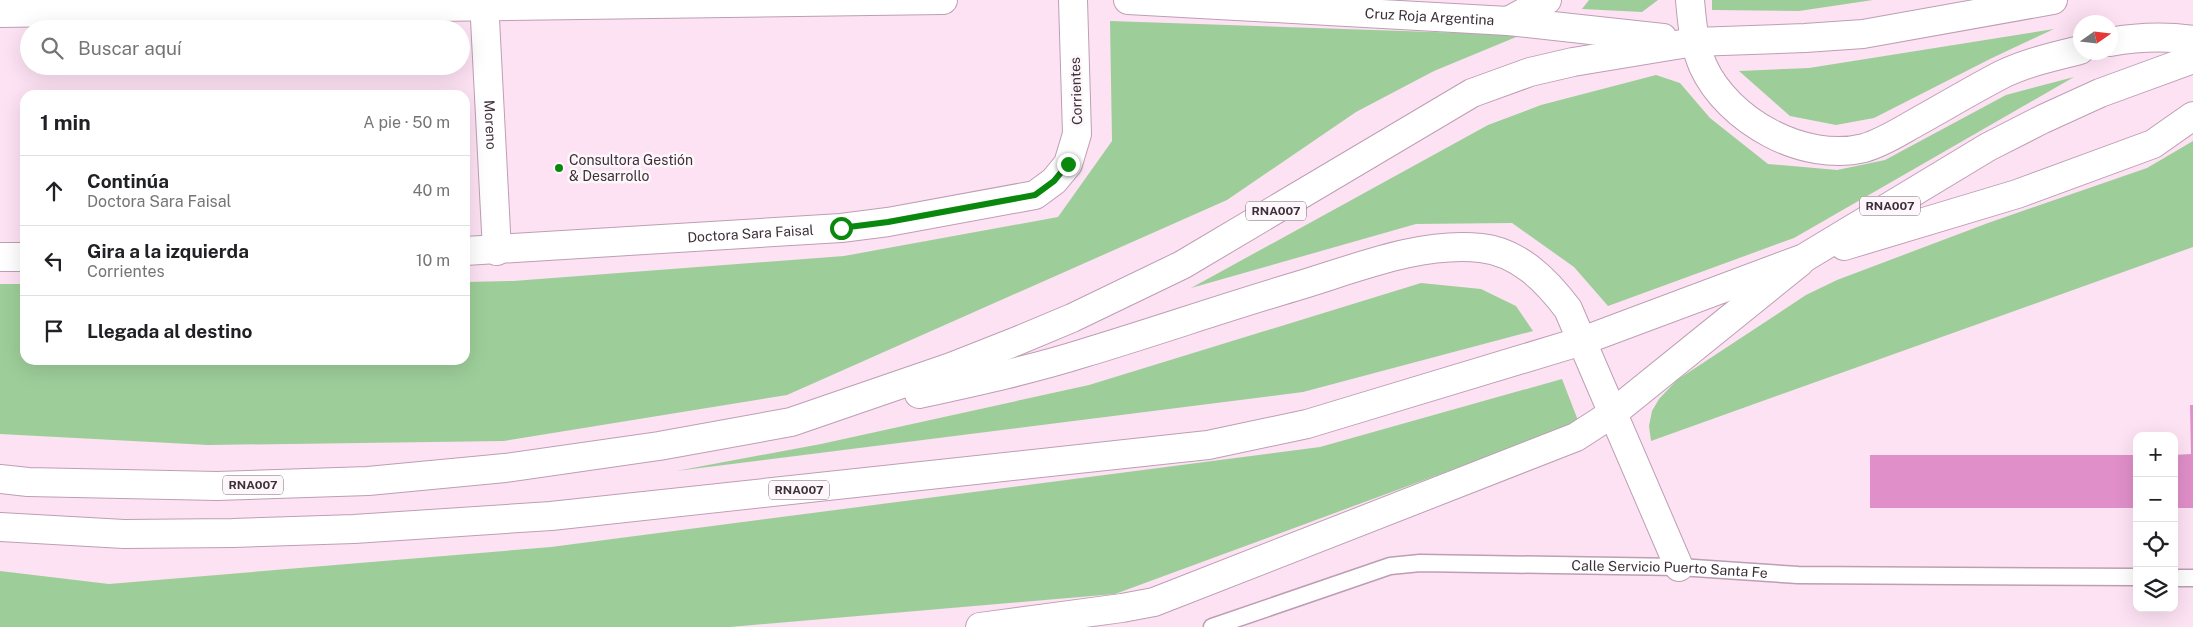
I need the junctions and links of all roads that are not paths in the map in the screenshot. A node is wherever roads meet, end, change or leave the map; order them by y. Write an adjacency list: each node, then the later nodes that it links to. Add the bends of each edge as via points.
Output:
1 (943, 0): 7 (main road)
2 (1073, 0): 16 (main road, Corrientes, via 1078,134 1068,164 1054,181)
3 (1128, 0): 9 (main road, Cruz Roja Argentina)
4 (1547, 0): 9 (main road, Cruz Roja Argentina)
5 (1690, 0): 12 (main road)
6 (2053, 0): 12 (main road, RNA007, via 1864,34)
7 (484, 4): 8 (main road); 18 (main road, Moreno)
8 (0, 13)
9 (1508, 21): 12 (main road)
10 (2193, 40): 11 (main road, via 2170,37)
11 (2118, 41)
12 (1694, 42): 13 (main road, via 1704,68 1739,115 1798,144 1839,152 1864,148 1887,139 2003,74); 24 (main road, RNA007, via 1556,66 1472,93 1182,266 1017,342)
13 (2073, 52)
14 (2193, 59): 21 (main road, RNA007, via 2100,93 1988,147)
15 (2193, 116): 21 (main road, via 2153,144 2026,191)
16 (1035, 195): 18 (main road, Doctora Sara Faisal, via 841,228)
17 (470, 251): 18 (main road, Doctora Sara Faisal)
18 (497, 251)
19 (0, 257): 20 (main road)
20 (20, 257)
21 (1804, 258): 22 (main road, RNA007); 23 (main road)
22 (1582, 341): 23 (main road); 24 (main road, via 1568,309 1549,284 1516,259 1482,248 1417,251 1073,356 948,388); 26 (main road, RNA007, via 1307,424 1208,445 541,516 354,529 124,534)
23 (1613, 413): 27 (main road); 31 (main road, via 1576,437 1154,602)
24 (791, 422): 25 (main road, RNA007, via 659,446 505,468 368,481 217,486)
25 (0, 479)
26 (0, 527)
27 (1679, 567): 28 (lane, Calle Servicio Puerto Santa Fe, via 1798,575); 32 (lane, Calle Servicio Puerto Santa Fe, via 1420,563 1390,566)
28 (2133, 577)
29 (2178, 578): 30 (lane)
30 (2193, 578)
31 (980, 627)
32 (1212, 627)

